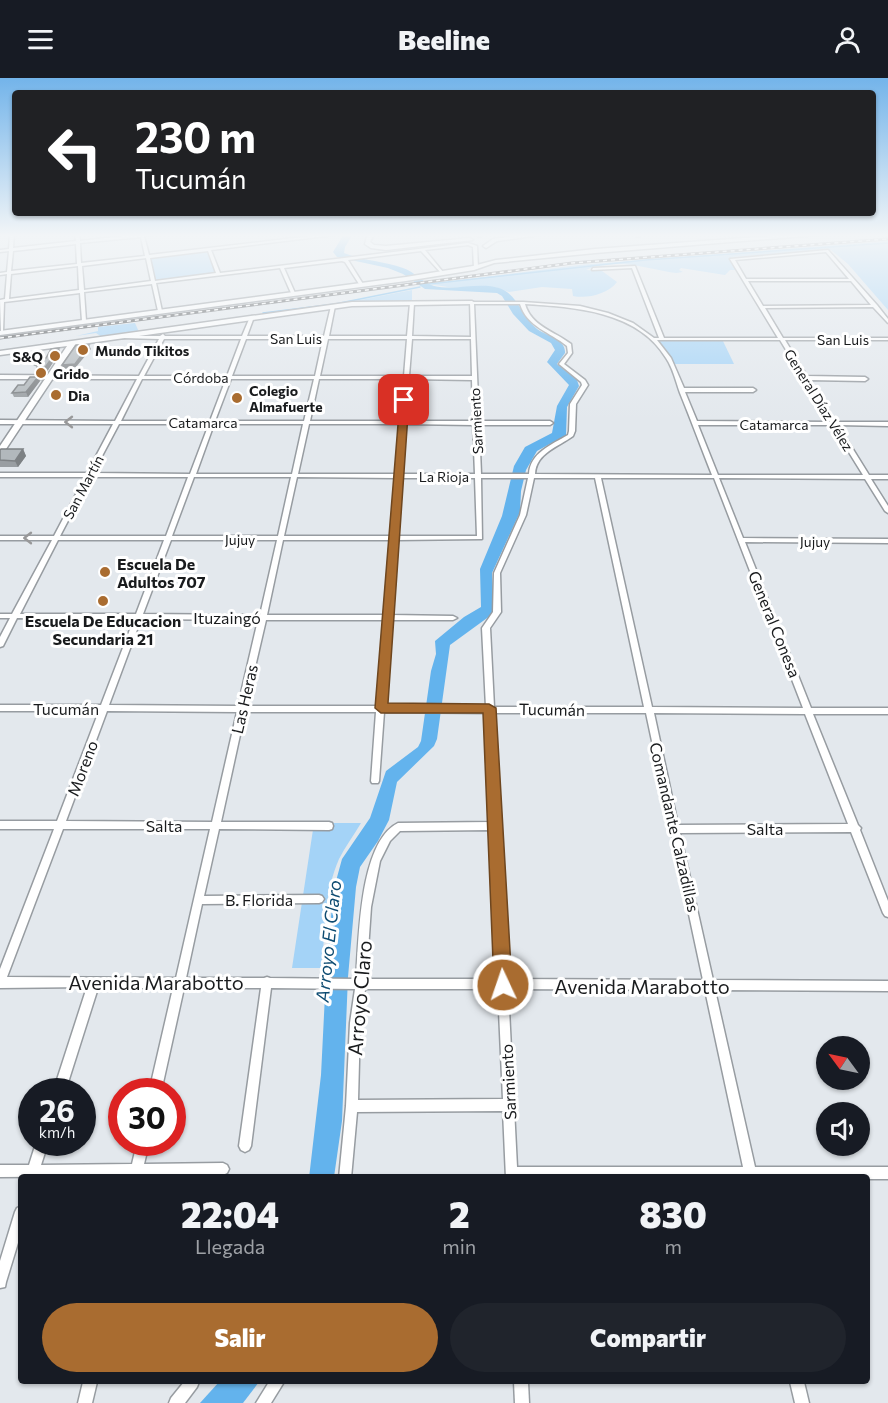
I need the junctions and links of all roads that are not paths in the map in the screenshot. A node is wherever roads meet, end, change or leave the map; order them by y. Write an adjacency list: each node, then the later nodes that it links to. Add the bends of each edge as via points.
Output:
1 (40, 296): 9 (street)
2 (82, 296): 20 (street)
3 (157, 296): 17 (street)
4 (272, 296): 13 (street)
5 (279, 296): 18 (street, via 248,302)
6 (644, 296): 30 (street, General Conesa)
7 (755, 296): 16 (street, General Díaz Vélez)
8 (866, 296): 15 (street)
9 (3, 300): 23 (street)
10 (412, 303): 11 (street); 14 (street); 28 (street)
11 (472, 303): 12 (street); 29 (street, Sarmiento)
12 (520, 303): 30 (street, via 594,311); 64 (street, via 527,316 569,345 570,353 561,364 585,385 573,404 570,436 541,453)
13 (198, 306): 17 (street); 19 (street, via 230,304)
14 (333, 306): 18 (street); 27 (street, Las Heras)
15 (875, 306): 16 (street); 21 (street)
16 (761, 307): 31 (street, General Díaz Vélez)
17 (160, 311): 20 (street)
18 (252, 317): 19 (street); 26 (street, Moreno)
19 (239, 319): 22 (street)
20 (84, 321): 23 (street)
21 (888, 322)
22 (165, 330): 24 (street); 25 (street, San Martín)
23 (1, 333)
24 (118, 336): 25 (street, San Luis); 33 (street)
25 (162, 338): 26 (street, San Luis); 37 (street, San Martín)
26 (244, 338): 27 (street, San Luis); 38 (street, Moreno)
27 (327, 338): 28 (street, San Luis); 39 (street, Las Heras)
28 (409, 338): 29 (street, San Luis); 40 (street)
29 (473, 338): 41 (street, Sarmiento)
30 (658, 339): 31 (street, San Luis); 44 (street, General Conesa)
31 (781, 339): 32 (street, San Luis); 42 (street, General Díaz Vélez)
32 (888, 339)
33 (71, 342): 34 (street); 35 (street)
34 (0, 353)
35 (51, 376): 36 (street, Córdoba); 37 (street, Córdoba); 47 (street)
36 (0, 377)
37 (142, 377): 38 (street, Córdoba); 48 (street, San Martín)
38 (230, 377): 39 (street, Córdoba); 49 (street, Moreno)
39 (318, 377): 40 (street, Córdoba); 50 (street, Las Heras)
40 (406, 377): 41 (street, Córdoba); 51 (street)
41 (474, 378): 52 (street, Sarmiento)
42 (806, 378): 43 (street); 55 (street, General Díaz Vélez)
43 (865, 379)
44 (682, 390): 45 (street); 54 (street, General Conesa)
45 (753, 390)
46 (0, 422): 47 (street, Catamarca)
47 (21, 422): 48 (street, Catamarca, one-way to 47); 57 (street)
48 (117, 422): 49 (street, Catamarca); 59 (street, San Martín)
49 (212, 422): 50 (street, Catamarca); 60 (street, Moreno)
50 (307, 422): 51 (street, Catamarca); 61 (street, Las Heras)
51 (403, 423): 52 (street, Catamarca); 62 (street)
52 (476, 423): 53 (street, Catamarca); 63 (street, Sarmiento)
53 (550, 423)
54 (696, 423): 55 (street, Catamarca); 66 (street, General Conesa)
55 (834, 424): 56 (street, Catamarca); 67 (street, General Díaz Vélez)
56 (888, 424)
57 (0, 452)
58 (0, 475): 59 (street, La Rioja)
59 (89, 475): 60 (street, La Rioja); 71 (street, San Martín)
60 (192, 475): 61 (street, La Rioja); 72 (street, Moreno)
61 (295, 476): 62 (street, La Rioja); 74 (street, Las Heras)
62 (399, 476): 63 (street, La Rioja); 75 (street)
63 (479, 476): 64 (street, La Rioja); 73 (street, Sarmiento)
64 (529, 476): 65 (street, La Rioja); 89 (street, Sarmiento, via 531,484 523,515 497,573 497,612 486,628)
65 (598, 477): 66 (street, La Rioja); 90 (street, Comandante Calzadillas)
66 (717, 477): 67 (street, La Rioja); 76 (street, General Conesa)
67 (866, 477): 68 (street, La Rioja); 69 (street, General Díaz Vélez)
68 (888, 477)
69 (888, 512)
70 (0, 538): 71 (street, Jujuy, one-way to 70)
71 (56, 538): 72 (street, Jujuy); 79 (street, San Martín)
72 (168, 538): 74 (street, Jujuy); 80 (street, Moreno)
73 (480, 538): 75 (street, Jujuy)
74 (282, 539): 75 (street, Jujuy); 81 (street, Las Heras)
75 (394, 539): 82 (street)
76 (742, 540): 77 (street, Jujuy); 91 (street, General Conesa)
77 (888, 541)
78 (0, 616): 79 (street, Ituzaingó)
79 (15, 616): 80 (street, Ituzaingó); 84 (street, San Martín)
80 (139, 616): 81 (street, Ituzaingó); 86 (street, Moreno)
81 (263, 617): 82 (street, Ituzaingó); 87 (street, Las Heras)
82 (389, 618): 83 (street, Ituzaingó); 88 (street)
83 (453, 618)
84 (0, 644)
85 (0, 708): 86 (street, Tucumán)
86 (104, 708): 87 (street, Tucumán); 95 (street, Moreno)
87 (242, 708): 88 (street, Tucumán); 97 (street, Las Heras)
88 (381, 708): 89 (street, Tucumán); 93 (street)
89 (489, 708): 90 (street, Tucumán); 96 (street, Sarmiento)
90 (649, 710): 91 (street, Tucumán); 100 (street, Comandante Calzadillas)
91 (809, 711): 92 (street, Tucumán); 99 (street, General Conesa)
92 (888, 711)
93 (375, 781)
94 (0, 825): 95 (street, Salta)
95 (60, 825): 97 (street, Salta); 104 (street, Moreno)
96 (495, 825): 108 (street, Arroyo Claro, via 398,827 381,848 370,883); 109 (street, Sarmiento)
97 (216, 826): 98 (street, Salta); 102 (street, Las Heras)
98 (329, 826)
99 (856, 828): 100 (street, Salta); 103 (street, General Conesa)
100 (675, 829): 111 (street, Comandante Calzadillas)
101 (319, 899): 102 (street, B. Florida)
102 (199, 900): 105 (street, Las Heras)
103 (888, 913)
104 (0, 982): 107 (street, Avenida Marabotto)
105 (180, 982): 106 (street, Avenida Marabotto); 107 (street, Avenida Marabotto); 113 (street, Las Heras)
106 (267, 982): 108 (street, Avenida Marabotto); 116 (street)
107 (94, 983): 112 (street)
108 (358, 983): 109 (street, Avenida Marabotto); 115 (street, Arroyo Claro)
109 (503, 985): 111 (street, Avenida Marabotto); 114 (street, Sarmiento)
110 (888, 986): 111 (street, Avenida Marabotto)
111 (710, 987): 126 (street, Comandante Calzadillas)
112 (63, 1078)
113 (158, 1078)
114 (509, 1105): 115 (street); 125 (street, Sarmiento)
115 (352, 1106): 124 (street, Arroyo Claro)
116 (244, 1146)
117 (38, 1156): 123 (street)
118 (140, 1156): 121 (street)
119 (223, 1169): 121 (street)
120 (0, 1171): 123 (street)
121 (136, 1173): 123 (street)
122 (888, 1173): 127 (street)
123 (32, 1174)
124 (345, 1174)
125 (512, 1174)
126 (750, 1174)
127 (819, 1174)
128 (18, 1222): 129 (street)
129 (0, 1281)
130 (90, 1384): 135 (street)
131 (190, 1384): 136 (street)
132 (276, 1384): 137 (street)
133 (521, 1384): 138 (street)
134 (797, 1384): 139 (street)
135 (85, 1403)
136 (176, 1403)
137 (263, 1403)
138 (522, 1403)
139 (802, 1403)

